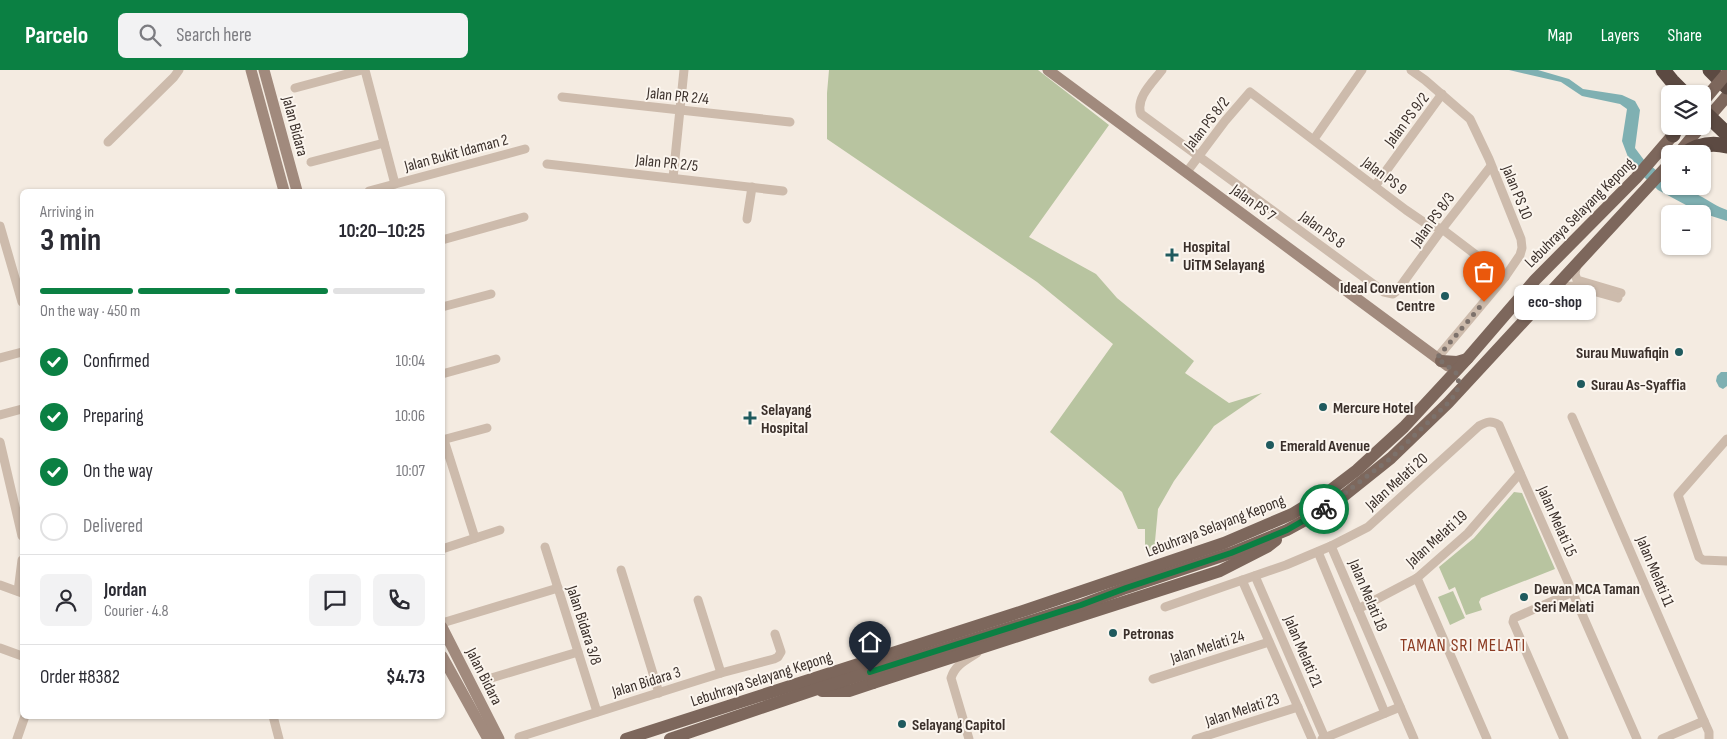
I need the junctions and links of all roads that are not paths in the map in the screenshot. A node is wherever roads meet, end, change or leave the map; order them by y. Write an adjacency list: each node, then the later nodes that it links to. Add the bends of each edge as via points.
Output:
1 (179, 70): 26 (street)
2 (251, 70): 41 (street, Jalan Bidara)
3 (264, 70): 42 (street, Jalan Bidara)
4 (364, 70): 13 (street); 27 (street, Jalan Bukit Idaman 2)
5 (684, 70): 20 (street)
6 (1048, 70): 35 (street, Jalan PS 7)
7 (1162, 70): 31 (street, Jalan PS 8, via 1140,100 1139,108 1142,114)
8 (1362, 70): 25 (street)
9 (1411, 70): 15 (street, Jalan PS 10)
10 (1710, 70): 12 (highway)
11 (1727, 71): 18 (main road, bridge)
12 (1727, 87)
13 (295, 88)
14 (1250, 92): 25 (street, Jalan PS 9); 31 (street, Jalan PS 8/2)
15 (1442, 94): 34 (street, Jalan PS 10, via 1470,119); 39 (street, Jalan PS 9/2)
16 (1727, 96): 19 (main road)
17 (562, 98): 20 (street, Jalan PR 2/4)
18 (1711, 102)
19 (1711, 108)
20 (680, 110): 22 (street, Jalan PR 2/4); 37 (street)
21 (1711, 119): 23 (highway)
22 (790, 122)
23 (1727, 134)
24 (1672, 135): 63 (main road, Lebuhraya Selayang Kepong, via 1636,178 1549,264)
25 (1314, 139): 39 (street, Jalan PS 9)
26 (108, 142)
27 (384, 143): 32 (street); 38 (street, Jalan Bukit Idaman 2)
28 (1704, 145): 29 (highway)
29 (1727, 146)
30 (524, 150): 38 (street, Jalan Bukit Idaman 2)
31 (1199, 156): 35 (street, Jalan PS 8/2); 53 (street, Jalan PS 8, via 1384,292 1393,294)
32 (311, 162)
33 (547, 164): 37 (street, Jalan PR 2/5)
34 (1491, 166): 48 (street, Jalan PS 8/3); 51 (street, Jalan PS 10, via 1521,239 1520,255)
35 (1186, 172): 62 (street, Jalan PS 7)
36 (1661, 172): 50 (main road, Lebuhraya Selayang Kepong)
37 (673, 178): 40 (street, Jalan PR 2/5)
38 (395, 184): 43 (street, Jalan Bukit Idaman 2)
39 (1375, 186): 48 (street, Jalan PS 9, via 1425,223)
40 (752, 187): 44 (street, Jalan PR 2/5); 46 (street)
41 (283, 189)
42 (296, 189)
43 (376, 189)
44 (783, 190)
45 (524, 217): 49 (street)
46 (748, 219)
47 (0, 226): 56 (street)
48 (1442, 229): 51 (street, Jalan PS 9); 53 (street, Jalan PS 8/3)
49 (445, 239)
50 (1578, 261): 52 (main road, Lebuhraya Selayang Kepong); 54 (street, via 1577,280)
51 (1505, 277): 62 (street, Jalan PS 10)
52 (1555, 287): 54 (street, via 1575,286); 67 (main road, Lebuhraya Selayang Kepong)
53 (1397, 291)
54 (1606, 292): 57 (street)
55 (491, 294): 58 (street)
56 (20, 295)
57 (1620, 296)
58 (445, 306)
59 (20, 353): 60 (street)
60 (0, 358)
61 (496, 359): 65 (street)
62 (1439, 359): 63 (main road, via 1457,362); 64 (street, Jalan PS 7); 66 (street, via 1443,375)
63 (1467, 359): 64 (main road, Lebuhraya Selayang Kepong)
64 (1455, 372): 66 (main road, Lebuhraya Selayang Kepong); 67 (main road, via 1460,380)
65 (445, 373)
66 (1441, 386): 125 (main road, Lebuhraya Selayang Kepong, via 1404,427 1357,470 1292,514 1224,543)
67 (1457, 392): 80 (main road, Lebuhraya Selayang Kepong, via 1391,458 1330,506)
68 (20, 410): 69 (street)
69 (0, 415)
70 (1572, 417): 118 (street, Jalan Melati 11)
71 (1499, 425): 77 (street, Jalan Melati 15); 82 (street, Jalan Melati 20, via 1486,422 1478,426 1368,527)
72 (487, 428): 73 (street)
73 (445, 439)
74 (1727, 439): 86 (street, via 1678,495 1699,557)
75 (0, 442): 78 (street)
76 (445, 446): 81 (street)
77 (1520, 473): 89 (street, Jalan Melati 19, via 1468,532); 94 (street, Jalan Melati 15)
78 (20, 527)
79 (500, 530): 81 (street)
80 (1287, 530): 99 (main road, Lebuhraya Selayang Kepong, via 1231,553); 110 (main road, bridge, via 1267,547 1220,571 873,683 849,690)
81 (475, 538): 84 (street)
82 (1331, 546): 85 (street, Jalan Melati 20); 97 (street, Jalan Melati 18)
83 (545, 547): 92 (street, Jalan Bidara 3/8)
84 (445, 548)
85 (1318, 552): 88 (street, Jalan Melati 20); 115 (street)
86 (1727, 561)
87 (621, 570): 111 (street)
88 (1255, 576): 90 (street, Jalan Melati 20); 120 (street, Jalan Melati 21)
89 (1416, 578): 97 (street, Jalan Melati 19); 131 (street)
90 (1242, 580): 96 (street, Jalan Melati 20); 102 (street)
91 (0, 585): 93 (street)
92 (558, 588): 98 (street); 104 (street, Jalan Bidara 3/8)
93 (20, 592)
94 (1573, 592): 132 (street, via 1514,618 1513,622); 133 (street, Jalan Melati 15)
95 (698, 600): 107 (street)
96 (1165, 606)
97 (1358, 609): 113 (street, Jalan Melati 18)
98 (445, 622)
99 (1000, 631): 110 (main road, Lebuhraya Selayang Kepong); 127 (street, via 985,649 960,664 950,678)
100 (445, 633): 124 (street, Jalan Bidara)
101 (775, 634): 107 (street, Jalan Bidara 3, via 781,654 774,659)
102 (1269, 642): 108 (street, Jalan Melati 24); 112 (street)
103 (0, 648): 105 (street)
104 (578, 652): 109 (street); 114 (street, Jalan Bidara 3/8)
105 (20, 655)
106 (445, 661): 123 (street, Jalan Bidara)
107 (721, 673): 111 (street, Jalan Bidara 3)
108 (1153, 679)
109 (488, 680)
110 (814, 690): 126 (main road, Lebuhraya Selayang Kepong)
111 (659, 693): 114 (street, Jalan Bidara 3)
112 (1298, 707): 128 (street, Jalan Melati 23); 129 (street)
113 (1400, 707): 115 (street); 130 (street, Jalan Melati 18)
114 (597, 712): 119 (street, Jalan Bidara 3)
115 (1385, 714): 120 (street)
116 (24, 719): 121 (street)
117 (274, 719): 122 (street)
118 (1704, 721): 134 (street); 135 (street, Jalan Melati 11)
119 (519, 736)
120 (1324, 738)
121 (17, 739)
122 (279, 739)
123 (488, 739)
124 (499, 739)
125 (626, 739)
126 (670, 739)
127 (968, 739)
128 (1196, 739)
129 (1312, 739)
130 (1414, 739)
131 (1488, 739)
132 (1564, 739)
133 (1638, 739)
134 (1662, 739)
135 (1709, 739)

